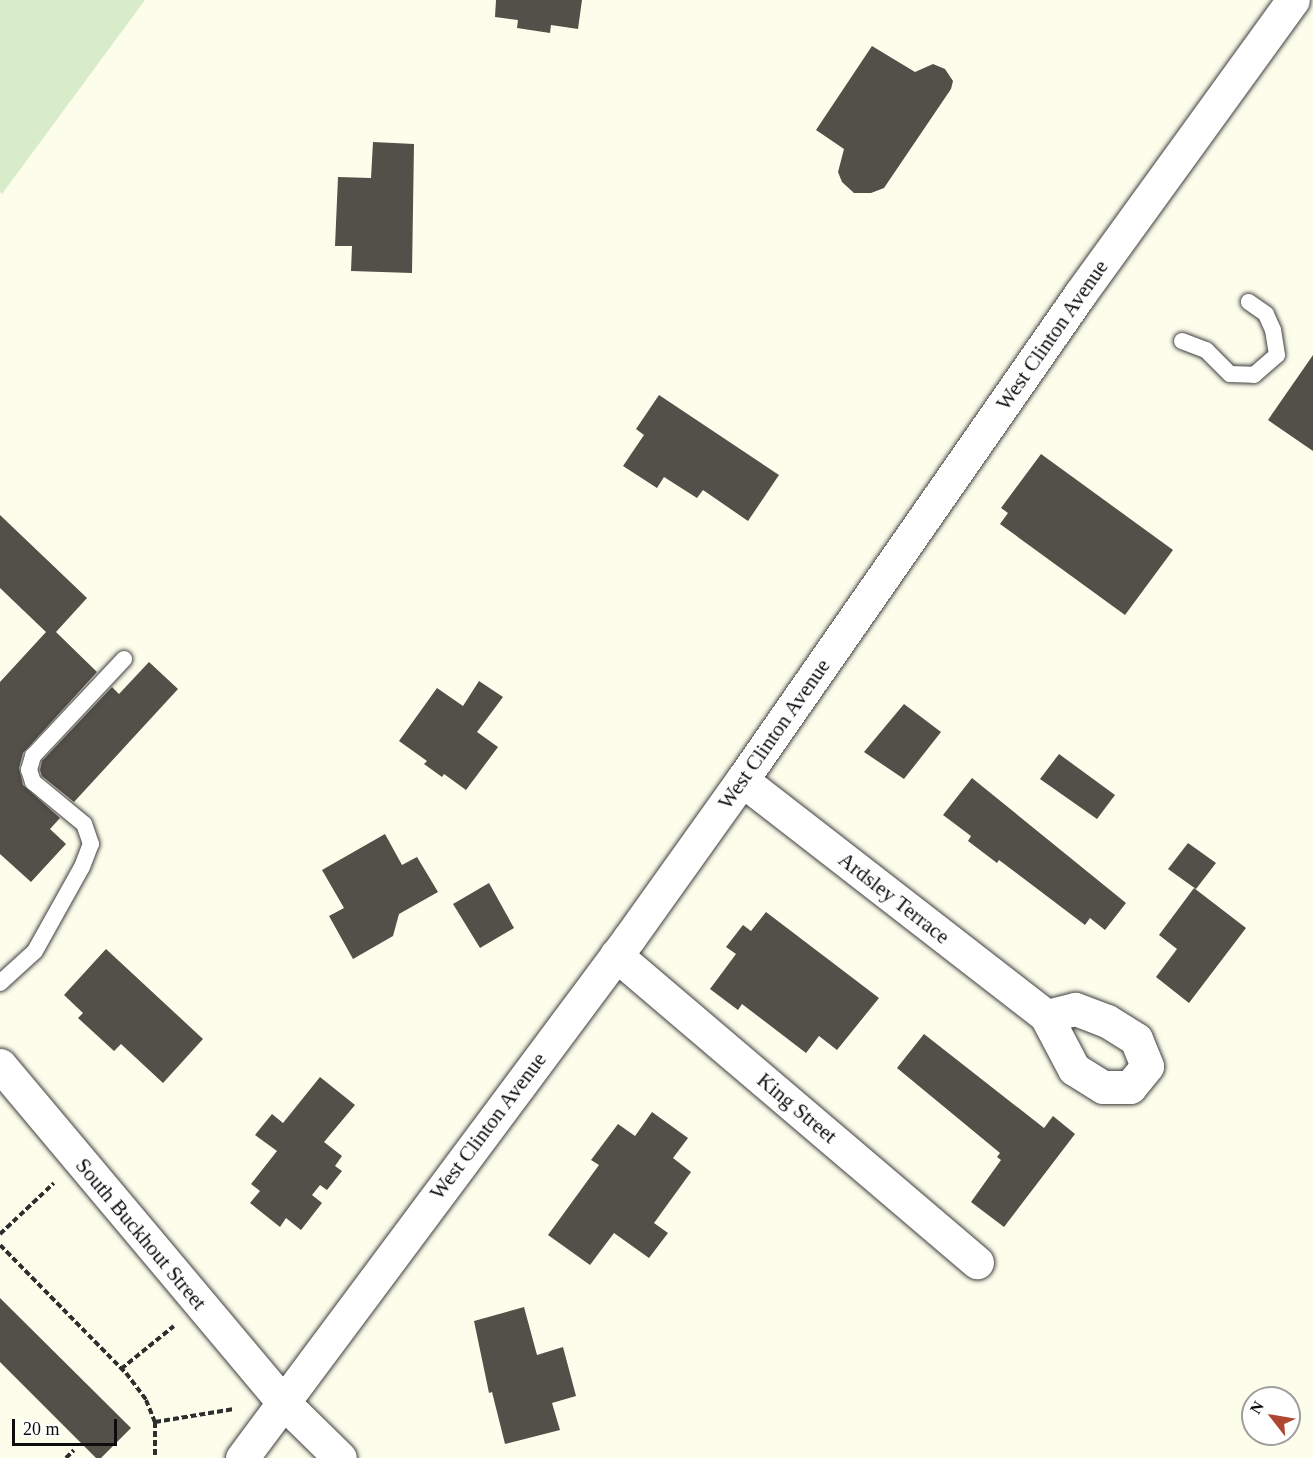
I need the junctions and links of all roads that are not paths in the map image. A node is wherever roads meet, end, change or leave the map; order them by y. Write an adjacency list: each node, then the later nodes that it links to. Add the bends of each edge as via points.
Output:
1 (1293, 0): 5 (street, West Clinton Avenue, via 1074,302)
2 (1249, 302): 3 (lane, via 1266,314 1277,355 1254,375 1230,374 1206,350)
3 (1182, 340)
4 (124, 659): 7 (lane, via 33,756 28,770 33,782 84,824 91,844 36,951)
5 (742, 780): 6 (street, West Clinton Avenue); 8 (street, Ardsley Terrace)
6 (616, 955): 10 (street, King Street); 11 (street, West Clinton Avenue)
7 (0, 983)
8 (1046, 1016)
9 (0, 1065): 11 (street, South Buckhout Street)
10 (977, 1262)
11 (282, 1401): 12 (street, West Clinton Avenue); 13 (street, South Buckhout Street)
12 (242, 1458)
13 (340, 1458)

